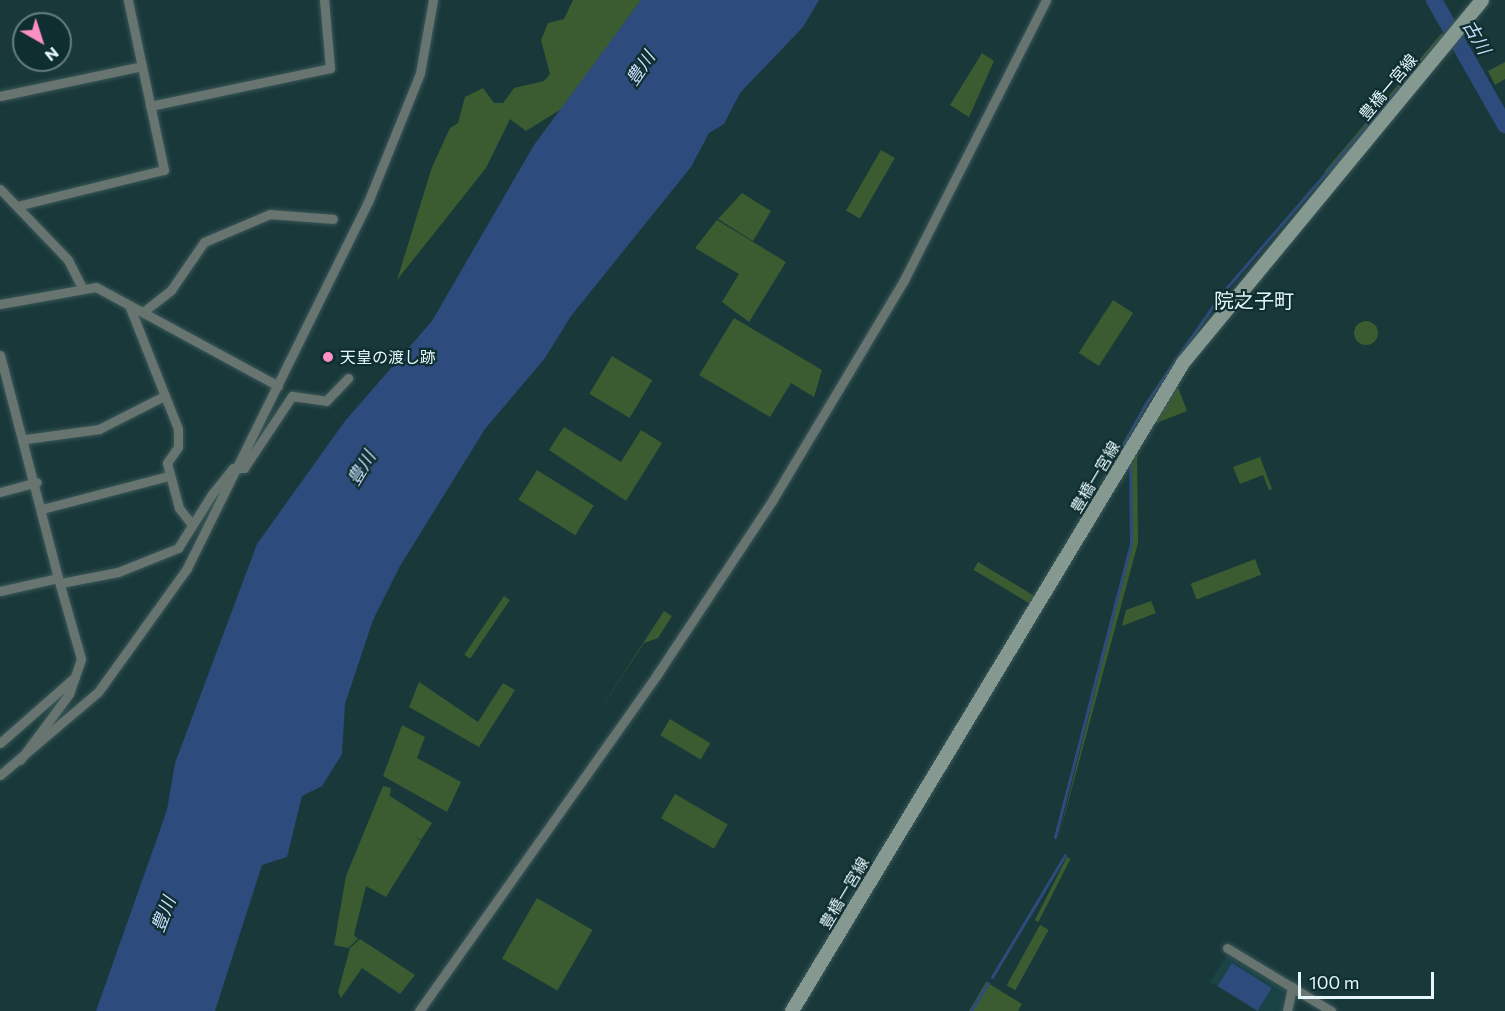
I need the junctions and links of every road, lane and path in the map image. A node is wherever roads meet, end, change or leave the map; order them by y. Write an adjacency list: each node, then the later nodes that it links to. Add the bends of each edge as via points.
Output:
1 (128, 0): 6 (street)
2 (324, 0): 8 (street, via 330,69)
3 (433, 0): 18 (street, via 420,73 368,202)
4 (1046, 0): 35 (street, via 904,280 780,489 658,673)
5 (1482, 0): 36 (main road, 豊橋一宮線, via 1183,363)
6 (142, 66): 7 (street); 8 (street)
7 (0, 96)
8 (150, 106): 10 (street, via 164,170)
9 (0, 189): 10 (street)
10 (17, 206): 12 (street, via 68,260)
11 (333, 219): 15 (street, via 270,214 204,242 171,290)
12 (81, 286): 13 (street); 14 (street, via 96,287)
13 (0, 304)
14 (129, 305): 15 (street); 19 (street)
15 (143, 312): 18 (street)
16 (0, 355): 20 (street)
17 (348, 378): 21 (street, via 326,401 292,396)
18 (278, 386): 21 (street)
19 (164, 396): 20 (street, via 99,429); 22 (street, via 179,438 167,464)
20 (26, 439): 23 (street)
21 (238, 468): 26 (street); 31 (street, via 187,568 151,624 98,692)
22 (169, 476): 25 (street); 26 (street, via 179,508)
23 (37, 482): 24 (street); 25 (street)
24 (0, 492)
25 (42, 509): 27 (street)
26 (190, 522): 27 (street, via 178,548 168,554)
27 (59, 580): 28 (street); 29 (street, via 81,659)
28 (0, 591)
29 (79, 674): 30 (street); 31 (street)
30 (2, 740)
31 (20, 760): 32 (street)
32 (0, 775)
33 (1227, 948): 34 (street)
34 (1292, 987): 37 (street); 38 (street)
35 (419, 1011)
36 (792, 1011)
37 (1287, 1011)
38 (1331, 1011)

